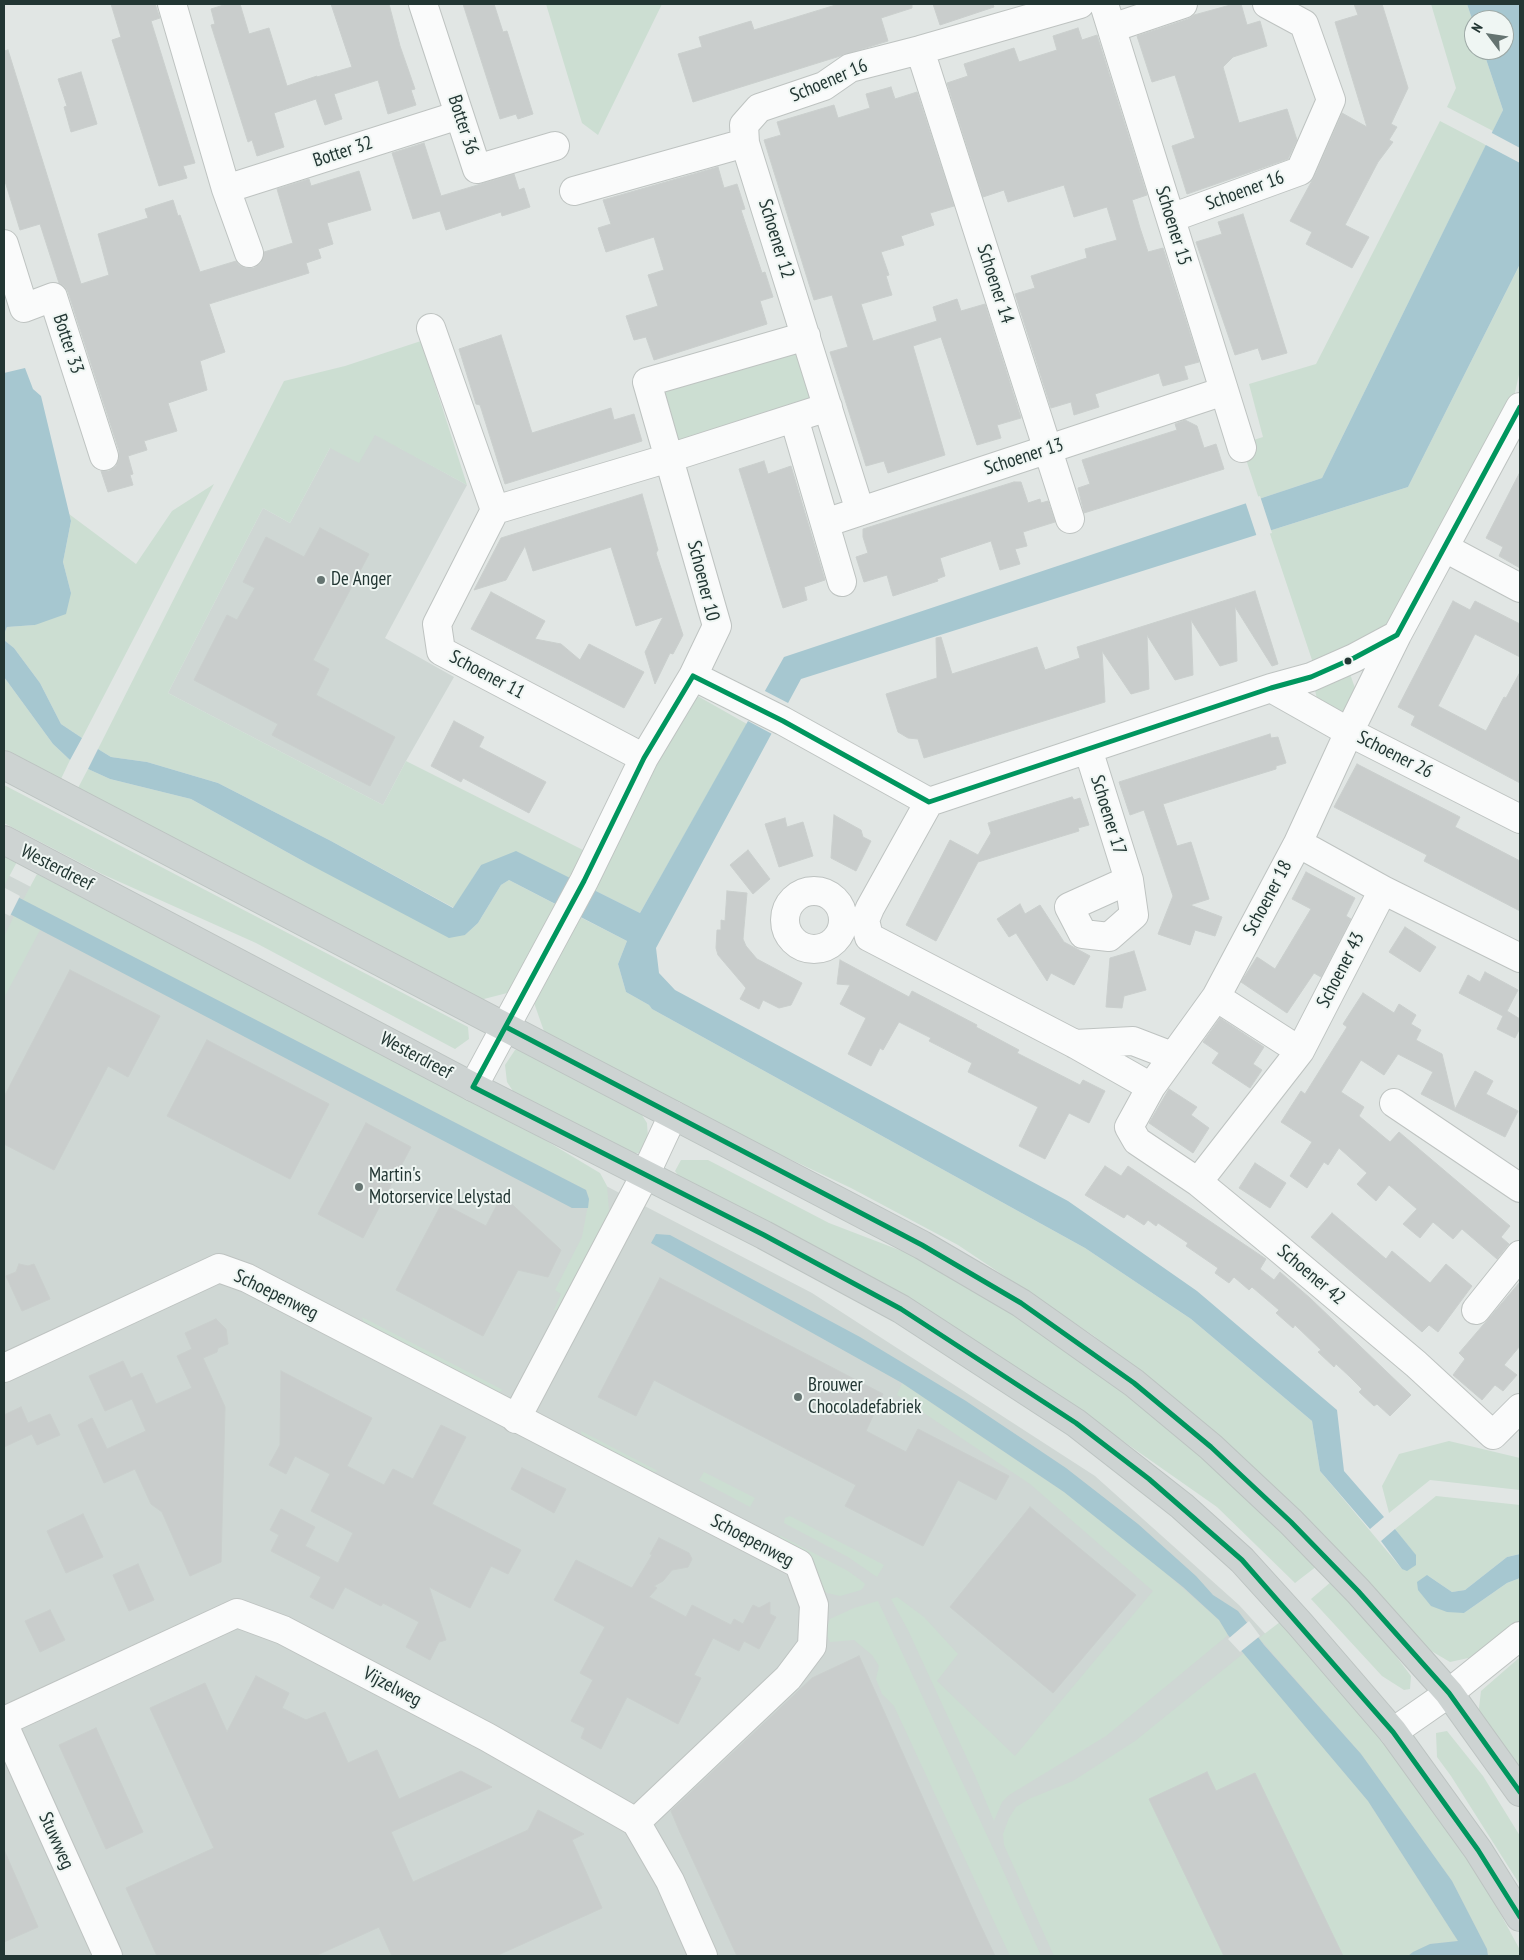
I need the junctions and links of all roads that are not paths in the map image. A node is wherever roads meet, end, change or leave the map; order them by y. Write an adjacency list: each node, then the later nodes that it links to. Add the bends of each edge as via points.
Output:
1 (172, 4): 11 (street)
2 (423, 4): 8 (street, Botter 36)
3 (1080, 4): 7 (street, Schoener 16)
4 (1183, 4): 6 (street)
5 (1267, 4): 13 (street, Schoener 16, via 1304,24 1331,100 1300,171)
6 (1108, 16): 13 (street, Schoener 15)
7 (920, 50): 9 (street, Schoener 16, via 850,68 824,86 759,108 744,125); 24 (street, Schoener 14)
8 (459, 115): 10 (street, Botter 36, via 477,169); 11 (street, Botter 32)
9 (745, 143): 12 (street); 18 (street, Schoener 12)
10 (555, 146)
11 (226, 190): 15 (street)
12 (574, 191)
13 (1171, 218): 19 (street, Schoener 15)
14 (4, 244): 16 (street, Botter 33)
15 (249, 253)
16 (14, 311): 25 (street, Botter 33, via 53,298)
17 (431, 328): 27 (street)
18 (806, 336): 20 (street, Schoener 12); 26 (street, Schoener 10, via 647,382)
19 (1224, 391): 23 (street, Schoener 15); 24 (street, Schoener 13)
20 (828, 407): 22 (street); 28 (street, Schoener 12)
21 (1520, 407): 31 (street, Schoener 18)
22 (794, 418): 26 (street); 30 (street)
23 (1242, 448)
24 (1048, 449): 28 (street, Schoener 13); 29 (street, Schoener 14)
25 (104, 456)
26 (669, 458): 27 (street); 35 (street, Schoener 10, via 717,626)
27 (495, 510): 39 (street, Schoener 11, via 436,624 441,651)
28 (860, 511): 30 (street, Schoener 13)
29 (1070, 519)
30 (825, 523): 32 (street)
31 (1445, 548): 33 (street); 34 (street, Schoener 18)
32 (842, 582)
33 (1520, 588)
34 (1397, 635): 36 (street, Schoener 17, via 1311,677); 37 (street, Schoener 18)
35 (694, 676): 39 (street, Schoener 10); 41 (street)
36 (1271, 688): 37 (street, Schoener 26); 38 (street, Schoener 17)
37 (1349, 732): 42 (street, Schoener 26); 44 (street, Schoener 18)
38 (1088, 749): 41 (street, Schoener 17); 45 (street, Schoener 17)
39 (644, 758): 49 (street, Schoener 10, via 584,881)
40 (4, 765): 49 (main road)
41 (929, 802): 50 (street, via 870,908 854,918 869,937)
42 (1520, 818)
43 (4, 840): 53 (main road, Westerdreef)
44 (1298, 843): 46 (street); 48 (street, Schoener 18)
45 (1129, 880)
46 (1383, 890): 47 (street); 51 (street, Schoener 43)
47 (1520, 958)
48 (1216, 997): 51 (street); 52 (street, Schoener 18)
49 (506, 1027): 53 (street, Schoener 10); 56 (main road)
50 (1075, 1044): 52 (street, via 1133,1041); 54 (street)
51 (1300, 1051): 58 (street, Schoener 43)
52 (1172, 1056): 54 (street, Schoener 18)
53 (473, 1087): 57 (main road, Westerdreef)
54 (1151, 1087): 58 (street, Schoener 42, via 1129,1127 1137,1141)
55 (1394, 1103): 59 (street)
56 (673, 1114): 57 (street); 66 (main road, via 922,1245 1021,1303 1134,1383 1211,1447 1290,1522 1358,1591)
57 (645, 1175): 64 (street); 69 (main road, Westerdreef, via 901,1309 1076,1424 1182,1506 1242,1560)
58 (1198, 1182): 63 (street, Schoener 42, via 1416,1364 1493,1435)
59 (1520, 1188)
60 (1520, 1255): 61 (street)
61 (1476, 1310)
62 (4, 1368): 64 (street, Schoepenweg, via 219,1268 248,1278)
63 (1520, 1408)
64 (516, 1419): 71 (street, Schoepenweg, via 799,1564 814,1605 812,1646 788,1678)
65 (1520, 1636): 66 (street)
66 (1449, 1693): 69 (street); 70 (main road)
67 (4, 1721): 71 (street, Vijzelweg, via 237,1613 283,1630 325,1652 487,1737)
68 (4, 1726): 73 (street, Stuwweg)
69 (1393, 1732): 72 (main road, Westerdreef, via 1478,1850)
70 (1520, 1792)
71 (636, 1822): 74 (street, via 670,1881)
72 (1520, 1918)
73 (108, 1956)
74 (703, 1956)

